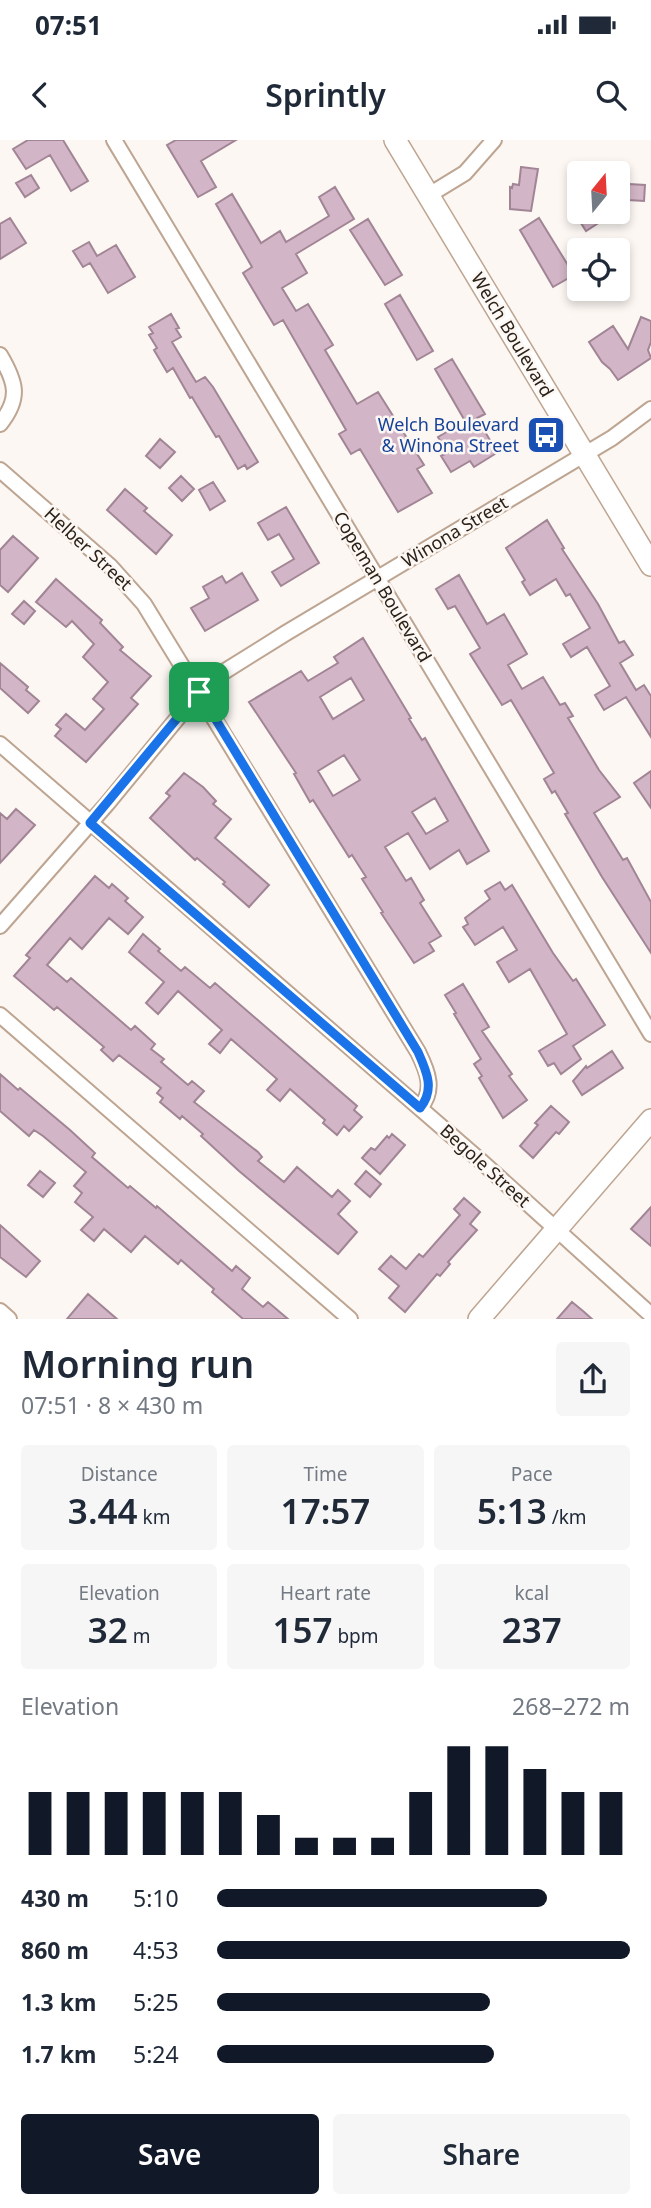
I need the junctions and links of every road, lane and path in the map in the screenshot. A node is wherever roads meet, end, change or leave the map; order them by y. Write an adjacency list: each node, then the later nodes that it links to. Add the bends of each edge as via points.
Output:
1 (114, 140): 11 (street, Copeman Boulevard)
2 (395, 140): 4 (main road, Welch Boulevard)
3 (494, 140): 4 (street, via 470,169)
4 (429, 195): 8 (main road, Welch Boulevard)
5 (0, 355): 7 (street, via 15,391)
6 (651, 409): 8 (street, Winona Street)
7 (0, 424)
8 (584, 455): 10 (main road, Welch Boulevard); 11 (street, Winona Street)
9 (0, 470): 12 (street, Helber Street, via 129,585)
10 (651, 565)
11 (377, 578): 12 (street, Winona Street, via 214,678); 17 (street, Copeman Boulevard)
12 (199, 692): 14 (street, Winona Street); 18 (street, Helber Street, via 418,1052 430,1090)
13 (0, 744): 14 (street, Begole Street)
14 (90, 823): 15 (street, Winona Street); 18 (street, Begole Street)
15 (0, 926)
16 (0, 1015): 24 (street)
17 (651, 1034)
18 (420, 1108): 20 (street, Begole Street)
19 (651, 1120): 20 (main road)
20 (556, 1230): 22 (street, Begole Street); 25 (main road)
21 (0, 1311): 23 (street)
22 (651, 1315)
23 (9, 1319)
24 (350, 1319)
25 (479, 1319)

